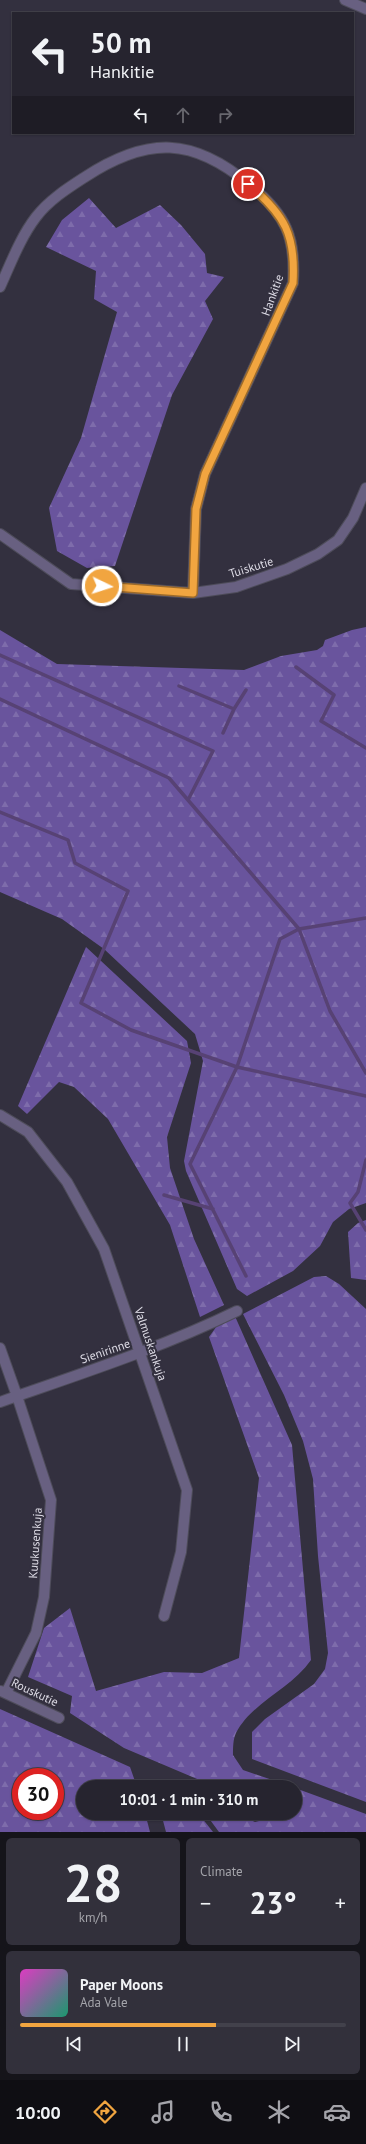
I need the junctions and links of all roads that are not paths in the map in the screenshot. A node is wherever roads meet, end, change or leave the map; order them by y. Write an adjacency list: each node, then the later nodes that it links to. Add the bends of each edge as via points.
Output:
1 (344, 0): 2 (street)
2 (366, 9)
3 (0, 287): 6 (street, Hankitie, via 22,239 36,216 55,198 93,172 146,149 178,147 199,153 229,168 267,200 280,218 291,236 293,283 205,474 196,509)
4 (366, 488): 6 (street, Tuiskutie, via 353,518 338,540 318,554 287,569 236,587)
5 (0, 534): 6 (street, Tuiskutie, via 71,584)
6 (193, 593)
7 (0, 1115): 10 (street, Valmuskankuja, via 28,1132 67,1182 104,1249)
8 (237, 1311): 10 (street, Sienirinne, via 192,1333)
9 (0, 1348): 11 (street, Kuukusenkuja)
10 (141, 1353): 11 (street, Sienirinne); 13 (street, Valmuskankuja, via 187,1490 181,1552)
11 (18, 1396): 12 (street, Sienirinne); 14 (street, Kuukusenkuja, via 51,1500 44,1597 36,1632)
12 (0, 1402)
13 (164, 1616)
14 (3, 1691): 15 (street, Rouskutie)
15 (59, 1718)

